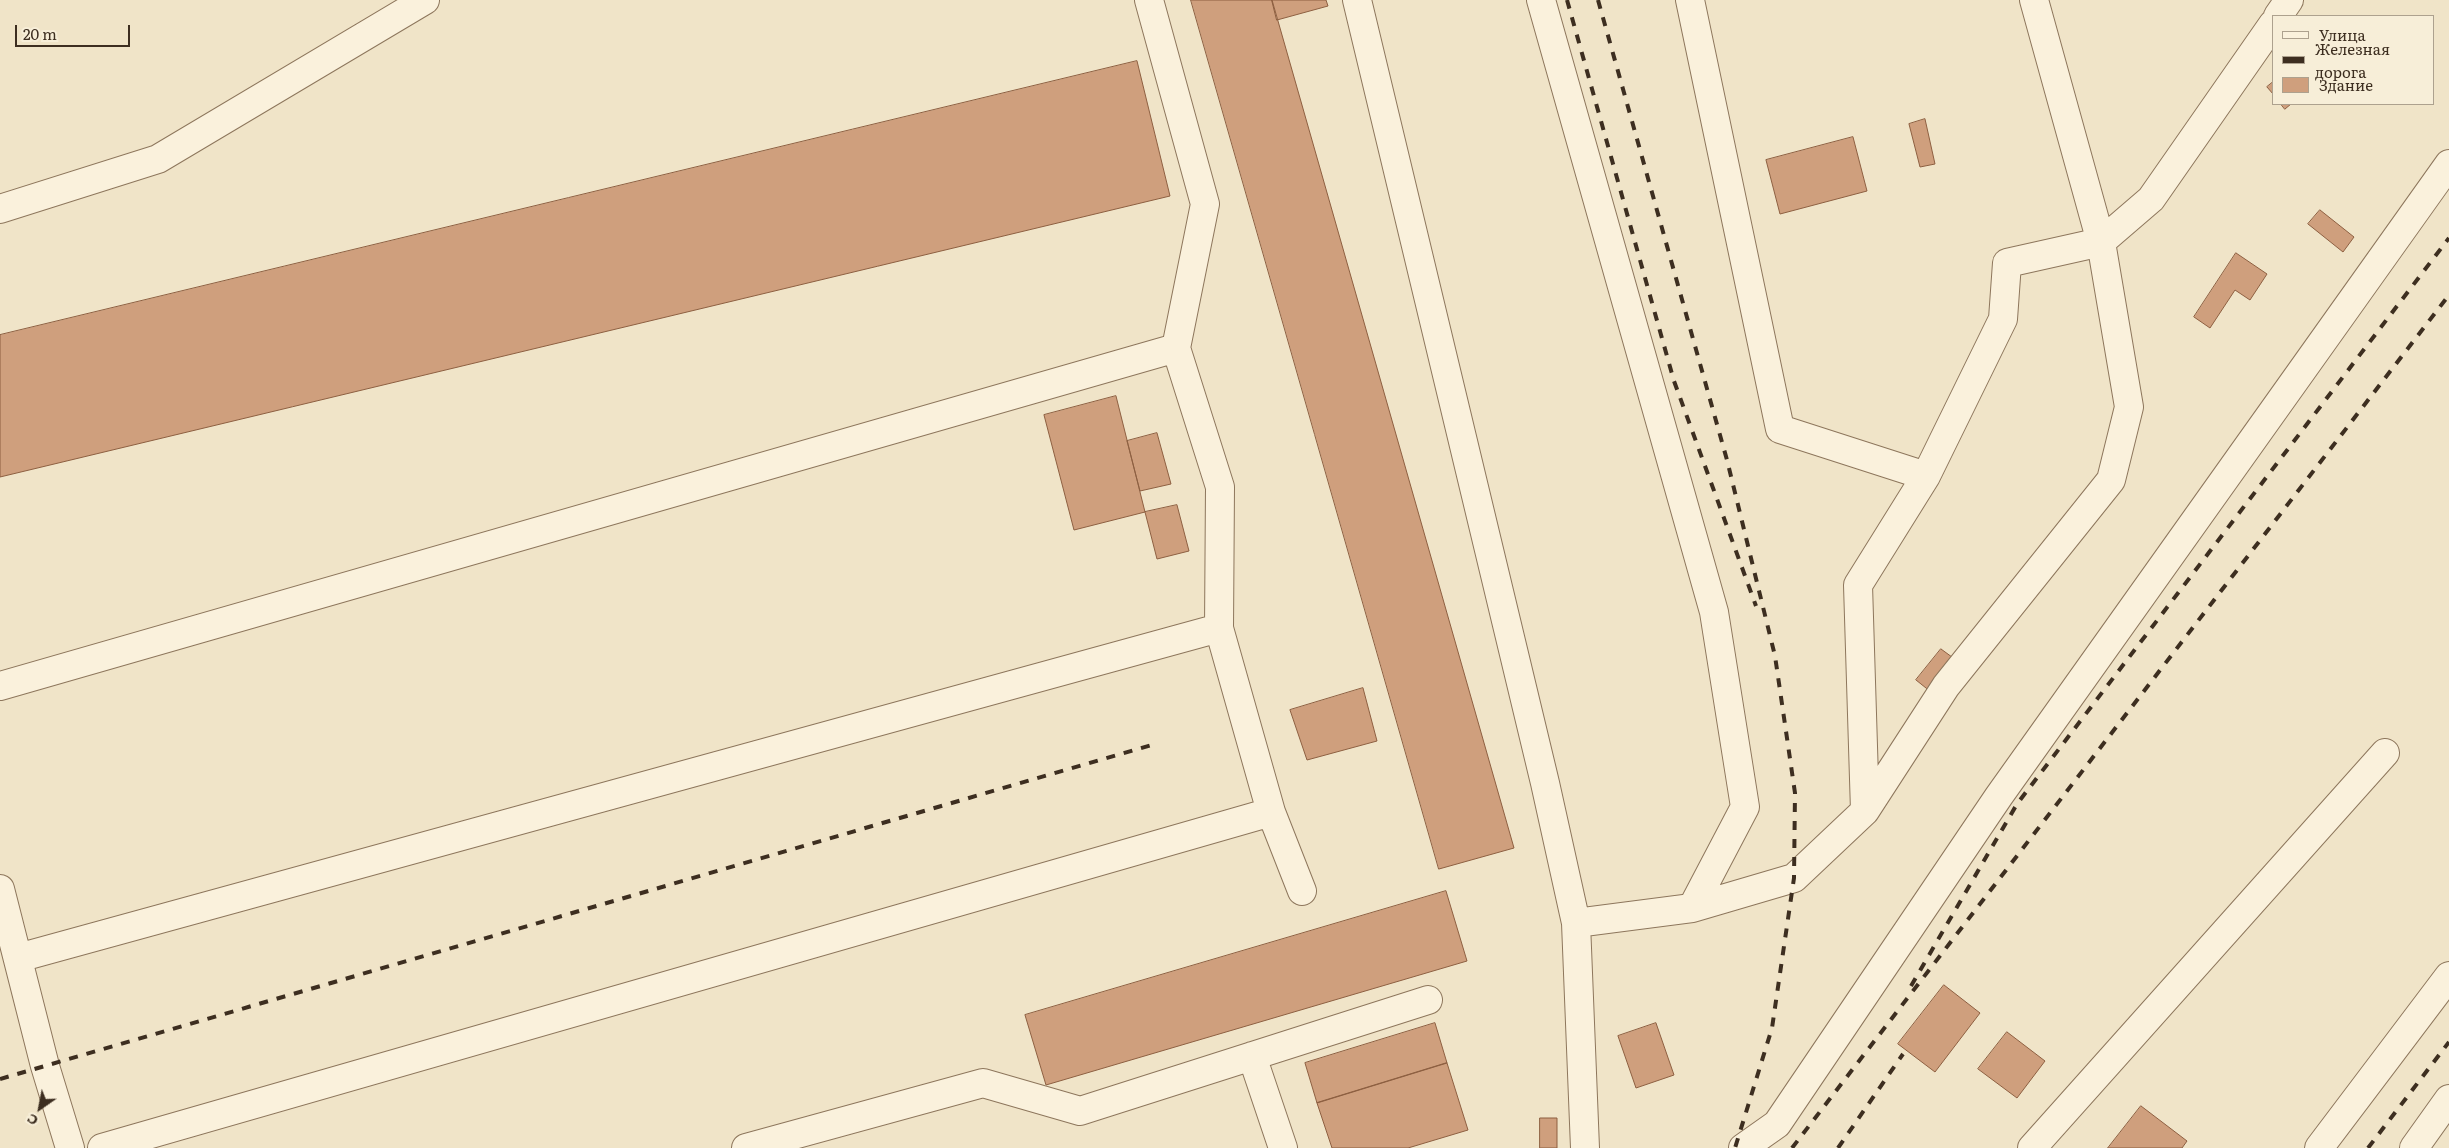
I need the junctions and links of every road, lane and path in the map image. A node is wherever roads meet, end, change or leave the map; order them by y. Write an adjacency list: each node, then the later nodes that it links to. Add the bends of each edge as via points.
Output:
1 (425, 0): 11 (lane, via 158,159)
2 (1149, 0): 13 (lane, via 1206,204)
3 (1357, 0): 23 (lane, via 1546,783)
4 (1541, 0): 22 (lane, via 1714,612 1745,807)
5 (1690, 0): 14 (lane, via 1780,429)
6 (2034, 0): 12 (lane)
7 (2289, 0): 8 (lane)
8 (2279, 15)
9 (2272, 25): 12 (lane, via 2151,199)
10 (2449, 164): 35 (lane, via 1999,796 1777,1124)
11 (0, 209)
12 (2101, 242): 14 (lane, via 2007,263 2002,319); 18 (lane, via 2130,406 2111,480 1946,686)
13 (1176, 348): 15 (lane, via 1220,487); 16 (lane)
14 (1926, 476): 18 (lane, via 1858,586)
15 (1219, 628): 19 (lane); 25 (lane)
16 (0, 686)
17 (2385, 753): 36 (lane)
18 (1865, 811): 22 (lane, via 1794,878)
19 (1271, 812): 21 (lane); 31 (lane)
20 (0, 889): 24 (lane)
21 (1302, 891)
22 (1692, 908): 23 (lane)
23 (1576, 923): 34 (lane)
24 (4, 924): 25 (lane)
25 (18, 958): 30 (lane)
26 (2449, 976): 37 (lane)
27 (1428, 1000): 28 (lane)
28 (1252, 1056): 32 (lane, via 1080,1110 983,1083); 33 (lane)
29 (2449, 1099): 38 (lane)
30 (70, 1148)
31 (102, 1148)
32 (746, 1148)
33 (1283, 1148)
34 (1585, 1148)
35 (1743, 1148)
36 (2032, 1148)
37 (2319, 1148)
38 (2414, 1148)

